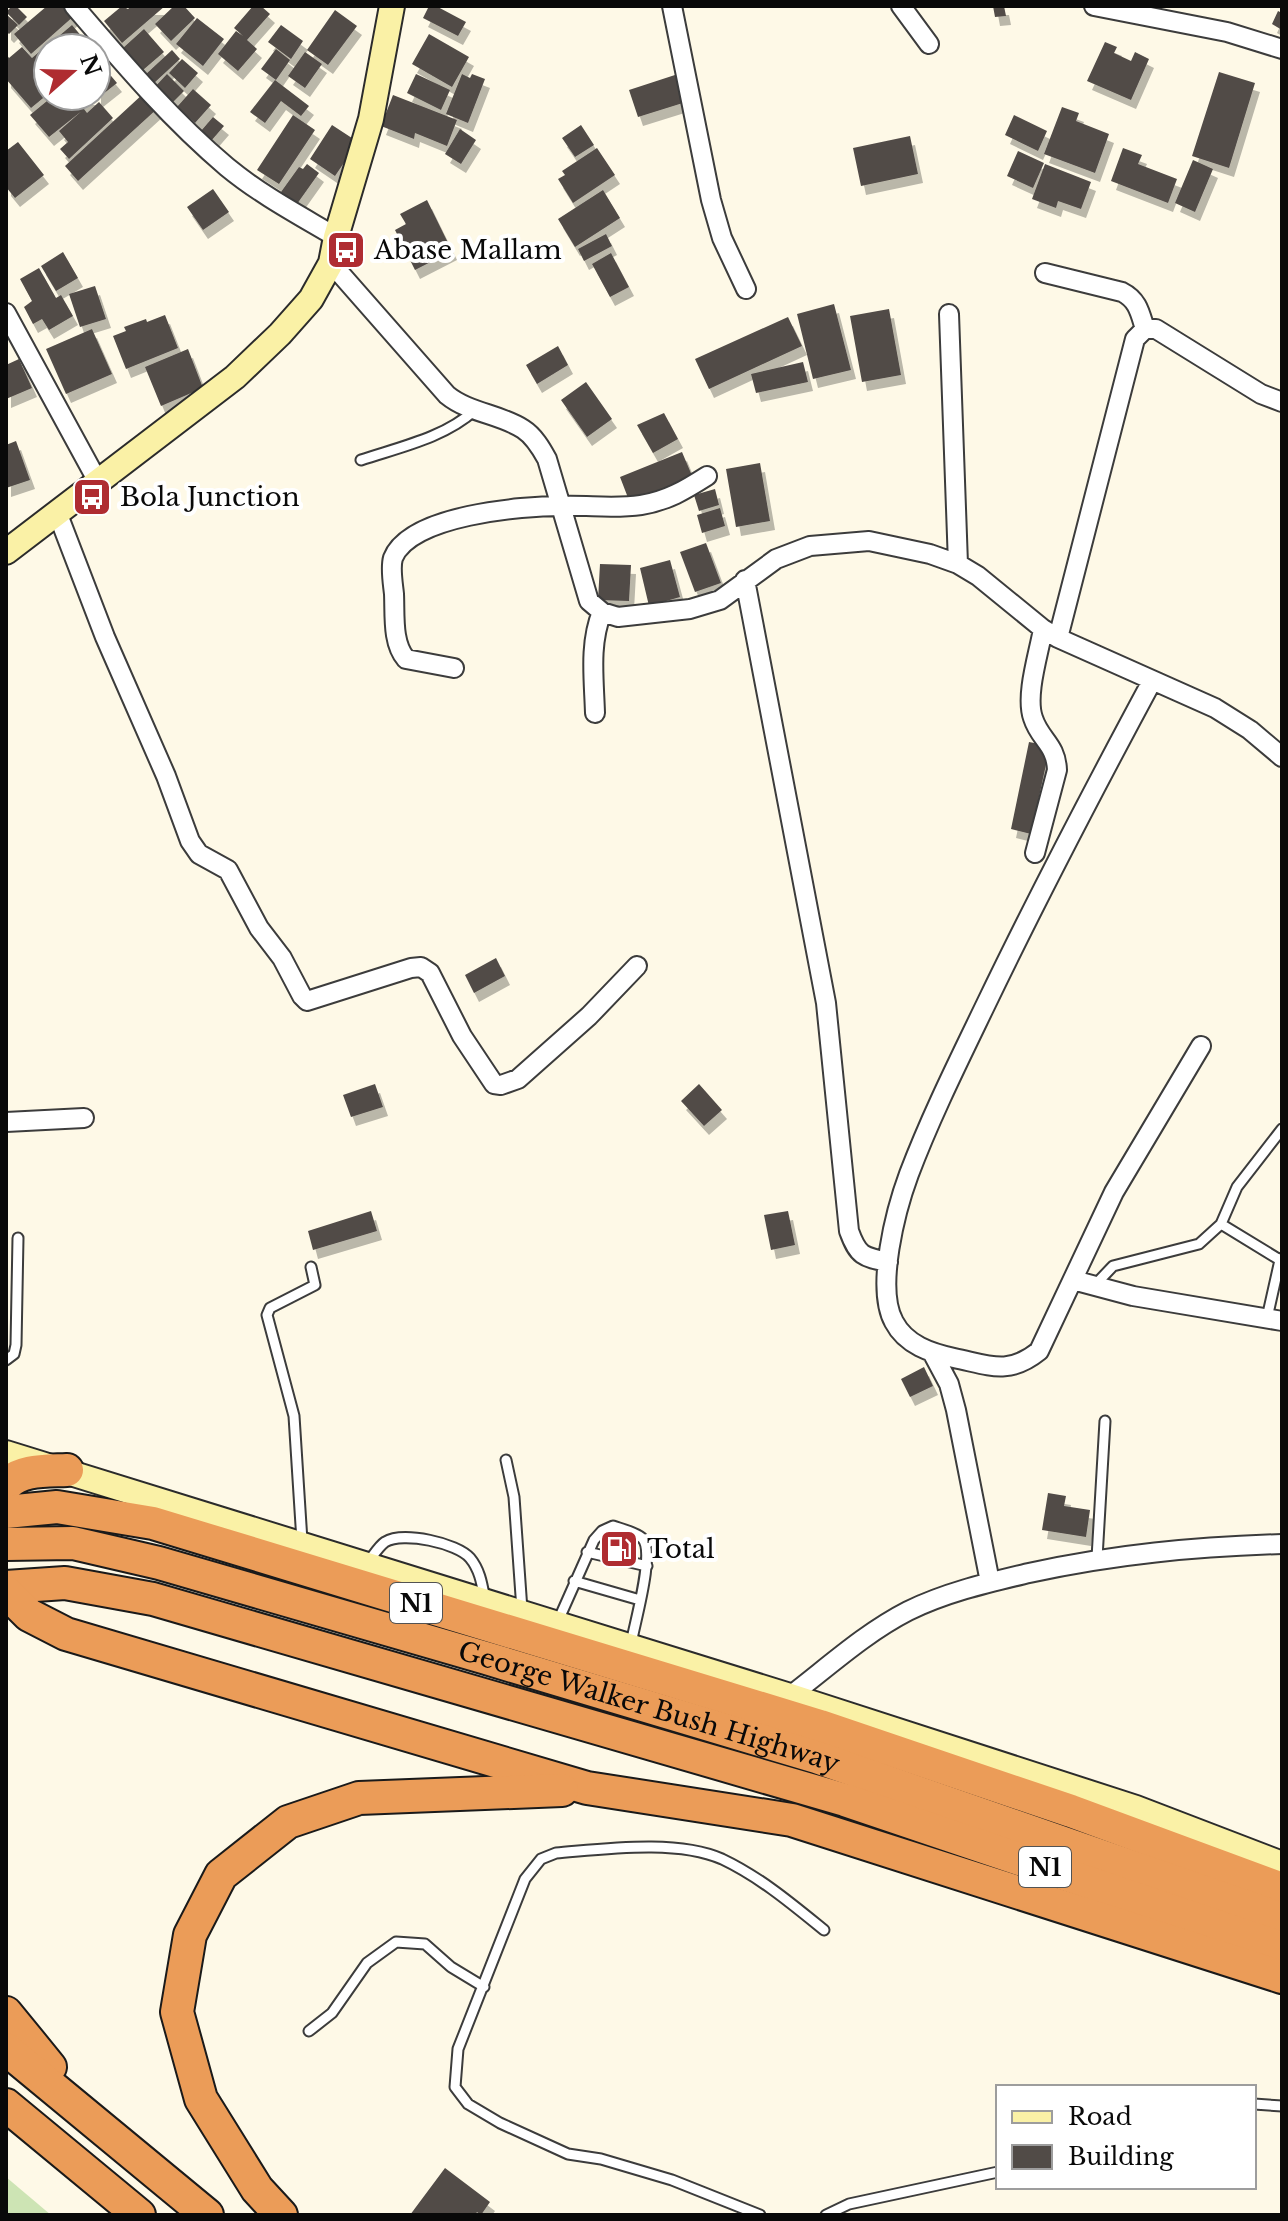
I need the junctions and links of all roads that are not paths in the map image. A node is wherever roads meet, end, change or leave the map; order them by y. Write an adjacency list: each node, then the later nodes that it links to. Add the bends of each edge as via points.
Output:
1 (74, 6): 8 (street, via 143,87 228,167)
2 (392, 6): 8 (street, via 371,119)
3 (672, 6): 11 (street, via 711,200)
4 (901, 6): 6 (street)
5 (1094, 6): 7 (street, via 1227,32)
6 (929, 44)
7 (1282, 49)
8 (336, 237): 9 (street)
9 (331, 263): 16 (street, via 447,395); 19 (street, via 311,299 235,377)
10 (1045, 273): 14 (street, via 1131,296)
11 (746, 289)
12 (6, 313): 19 (street)
13 (949, 314): 23 (street)
14 (1145, 329): 15 (street, via 1156,329); 26 (street, via 1135,339)
15 (1282, 402)
16 (475, 410): 17 (lane, via 433,436); 20 (street, via 523,429 537,442)
17 (361, 460)
18 (707, 476): 20 (street, via 674,497 643,505)
19 (97, 480): 21 (street)
20 (561, 506): 25 (street, via 589,601); 27 (street, via 461,517 401,545 392,560 401,654)
21 (57, 512): 22 (street); 32 (street, via 190,841 199,854 228,870 307,1001 421,967 430,973 494,1084 501,1085 518,1079 553,1050)
22 (6, 552)
23 (958, 564): 24 (street, via 885,544 854,542 810,546 776,559); 26 (street)
24 (745, 580): 25 (street, via 720,600 690,609 618,617); 40 (street, via 826,1003 849,1231 855,1249 866,1258)
25 (602, 612): 29 (street, via 593,648)
26 (1051, 633): 28 (street); 31 (street, via 1030,700 1033,718 1056,756 1057,770)
27 (454, 668)
28 (1152, 681): 30 (street, via 1215,708); 40 (street, via 1053,865 939,1102 908,1177)
29 (595, 713)
30 (1282, 757)
31 (1035, 853)
32 (637, 966)
33 (1201, 1046): 42 (street, via 1114,1192)
34 (84, 1118): 35 (street)
35 (6, 1122)
36 (1282, 1129): 37 (lane, via 1237,1187)
37 (1221, 1224): 39 (lane); 43 (lane, via 1199,1244 1113,1266)
38 (18, 1238): 46 (lane, via 16,1345)
39 (1281, 1259): 44 (lane)
40 (888, 1262): 45 (street, via 887,1299 893,1322 909,1341)
41 (311, 1267): 54 (lane, via 315,1285 270,1308 267,1315 294,1416)
42 (1073, 1280): 43 (street); 45 (street, via 1039,1351 1024,1363 1005,1368)
43 (1092, 1287): 44 (street)
44 (1274, 1320)
45 (933, 1354): 61 (street, via 956,1410)
46 (6, 1360)
47 (1105, 1421): 57 (lane)
48 (6, 1453): 50 (street, George Walker Bush Highway)
49 (506, 1460): 65 (lane, via 514,1497)
50 (67, 1470): 51 (highway, via 32,1471); 54 (street, George Walker Bush Highway)
51 (6, 1485)
52 (6, 1512): 69 (highway, N1, via 57,1507 153,1523)
53 (6, 1544): 69 (highway, George Walker Bush Highway / N1, via 73,1543 159,1563)
54 (302, 1544): 58 (street, George Walker Bush Highway)
55 (1282, 1544): 57 (street)
56 (587, 1552): 59 (lane); 59 (lane, via 602,1531 613,1526 643,1539); 60 (lane)
57 (1097, 1558): 61 (street)
58 (366, 1564): 64 (street, George Walker Bush Highway); 64 (lane, via 383,1543 398,1538 437,1541 468,1555 480,1573)
59 (647, 1566): 63 (lane)
60 (574, 1581): 63 (lane); 66 (lane)
61 (990, 1582): 68 (street, via 906,1613)
62 (6, 1590): 70 (highway, via 29,1615 66,1634); 75 (highway, George Walker Bush Highway / N1, via 65,1583 153,1599 806,1789)
63 (640, 1600): 67 (lane)
64 (486, 1602): 65 (street, George Walker Bush Highway)
65 (522, 1613): 66 (street, George Walker Bush Highway)
66 (557, 1624): 67 (street, George Walker Bush Highway)
67 (630, 1646): 68 (street, George Walker Bush Highway)
68 (790, 1696): 71 (street, George Walker Bush Highway, via 1136,1808)
69 (818, 1742): 72 (highway, N1, via 1071,1811); 73 (highway, George Walker Bush Highway / N1)
70 (587, 1788): 76 (highway, via 792,1820); 88 (highway, via 359,1798 288,1822 221,1875 190,1935 177,2012 201,2099 257,2189)
71 (1282, 1864)
72 (1282, 1889)
73 (1282, 1919)
74 (824, 1930): 77 (lane, via 776,1891 720,1858 667,1847 556,1853 541,1859 525,1879)
75 (1282, 1948)
76 (1282, 1977)
77 (484, 1987): 79 (lane, via 425,1944 396,1942 367,1963 332,2013); 89 (lane, via 458,2049 455,2087 468,2104 568,2154 672,2180)
78 (6, 2013): 84 (highway)
79 (309, 2031)
80 (6, 2049): 84 (highway)
81 (1256, 2104): 83 (lane)
82 (6, 2105): 86 (highway)
83 (1282, 2106)
84 (94, 2123): 87 (highway)
85 (996, 2172): 90 (lane, via 860,2201)
86 (139, 2215)
87 (207, 2215)
88 (281, 2215)
89 (760, 2215)
90 (826, 2215)

